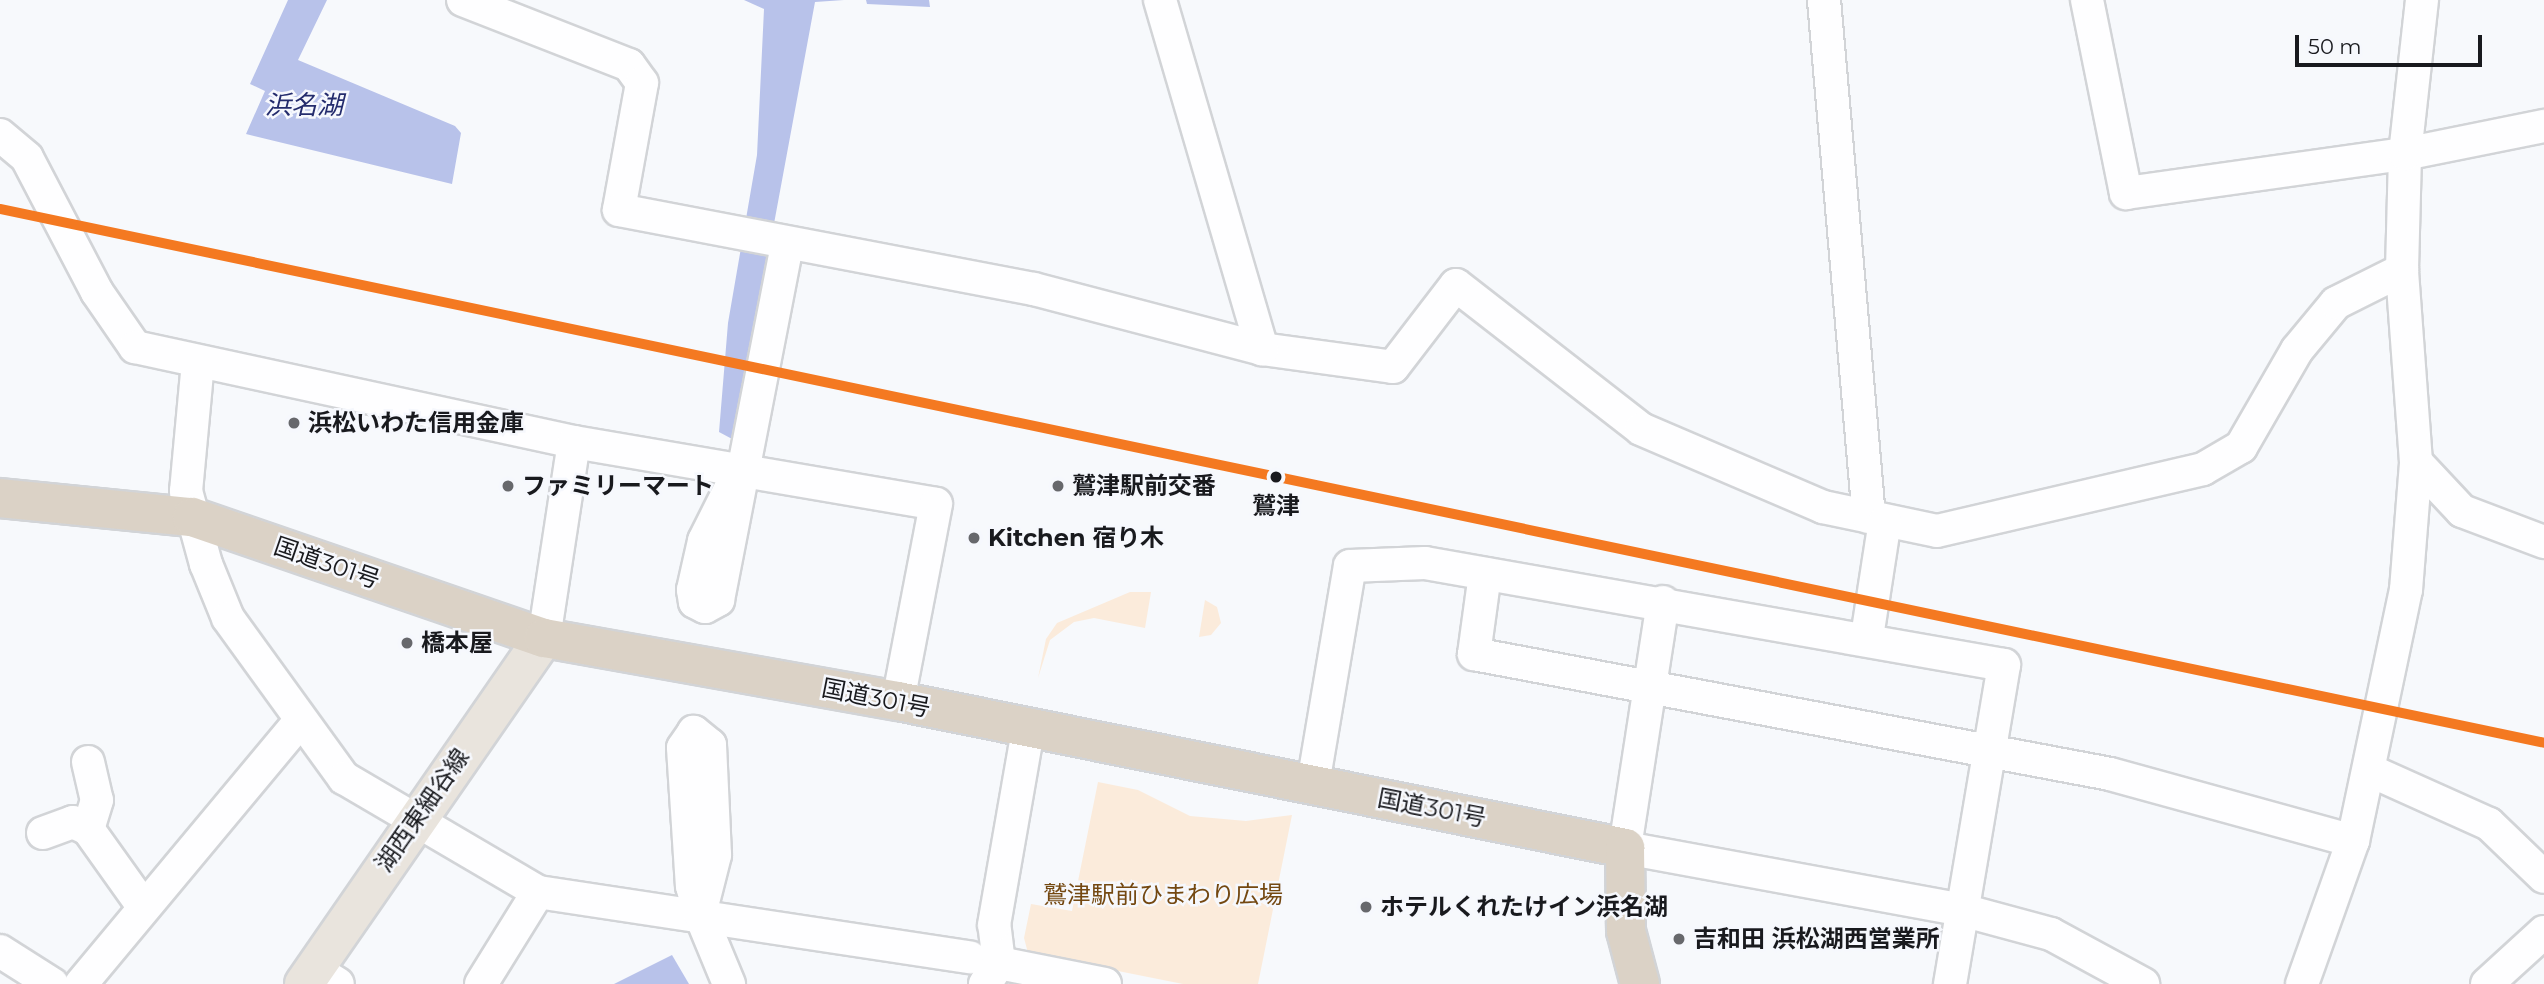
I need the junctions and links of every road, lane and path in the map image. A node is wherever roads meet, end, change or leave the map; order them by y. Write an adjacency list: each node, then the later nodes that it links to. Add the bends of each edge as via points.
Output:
1 (463, 0): 9 (street, via 629,65 642,83 619,210)
2 (1160, 0): 11 (street)
3 (1824, 0): 18 (street)
4 (2087, 0): 8 (street, via 2126,193)
5 (2422, 0): 8 (street)
6 (2544, 126): 8 (street)
7 (0, 135): 12 (street, via 27,158 97,292 135,347)
8 (2405, 153): 10 (street)
9 (787, 246): 11 (street, via 1034,289); 15 (street)
10 (2402, 270): 14 (street); 18 (street, via 2336,303 2297,350 2241,447 2203,469 1937,531)
11 (1262, 349): 18 (street, via 1393,367 1455,285 1641,429 1823,507)
12 (198, 362): 13 (street); 17 (street, via 186,491)
13 (574, 442): 15 (street); 23 (street)
14 (2416, 462): 19 (street, via 2462,511); 30 (street, via 2396,651)
15 (740, 469): 25 (street, via 936,504)
16 (0, 498): 17 (highway, 国道301号)
17 (192, 517): 23 (highway, 国道301号); 26 (street, via 228,618)
18 (1877, 519): 22 (street)
19 (2544, 542)
20 (1485, 575): 21 (street); 24 (street, via 1474,654); 31 (street, via 1424,562 1350,566)
21 (1663, 602): 22 (street); 24 (street)
22 (1867, 637): 28 (street, via 2004,665)
23 (544, 638): 25 (highway, 国道301号); 32 (main road, 湖西東細谷線)
24 (1648, 691): 28 (street); 36 (street)
25 (898, 701): 27 (highway, 国道301号)
26 (300, 721): 32 (street, via 344,778); 39 (street)
27 (1028, 730): 31 (highway, 国道301号); 44 (street)
28 (1995, 750): 35 (street, via 2110,774); 40 (street)
29 (89, 762): 33 (street, via 97,800)
30 (2373, 762): 35 (street); 37 (street, via 2488,824)
31 (1313, 784): 36 (highway, 国道301号)
32 (416, 817): 38 (street); 45 (main road, 湖西東細谷線)
33 (88, 829): 34 (street, via 73,822); 39 (street)
34 (43, 833)
35 (2353, 841): 54 (street)
36 (1625, 848): 40 (street); 51 (highway, via 1626,931)
37 (2544, 877)
38 (538, 892): 41 (street); 48 (street)
39 (142, 906): 47 (street)
40 (1962, 910): 52 (street); 53 (street, via 2051,933)
41 (700, 914): 44 (street); 49 (street)
42 (2544, 932): 55 (street)
43 (0, 951): 46 (street)
44 (983, 972): 50 (street)
45 (318, 979)
46 (52, 984)
47 (81, 984)
48 (481, 984)
49 (729, 984)
50 (1105, 984)
51 (1640, 984)
52 (1951, 984)
53 (2143, 984)
54 (2302, 984)
55 (2487, 984)

